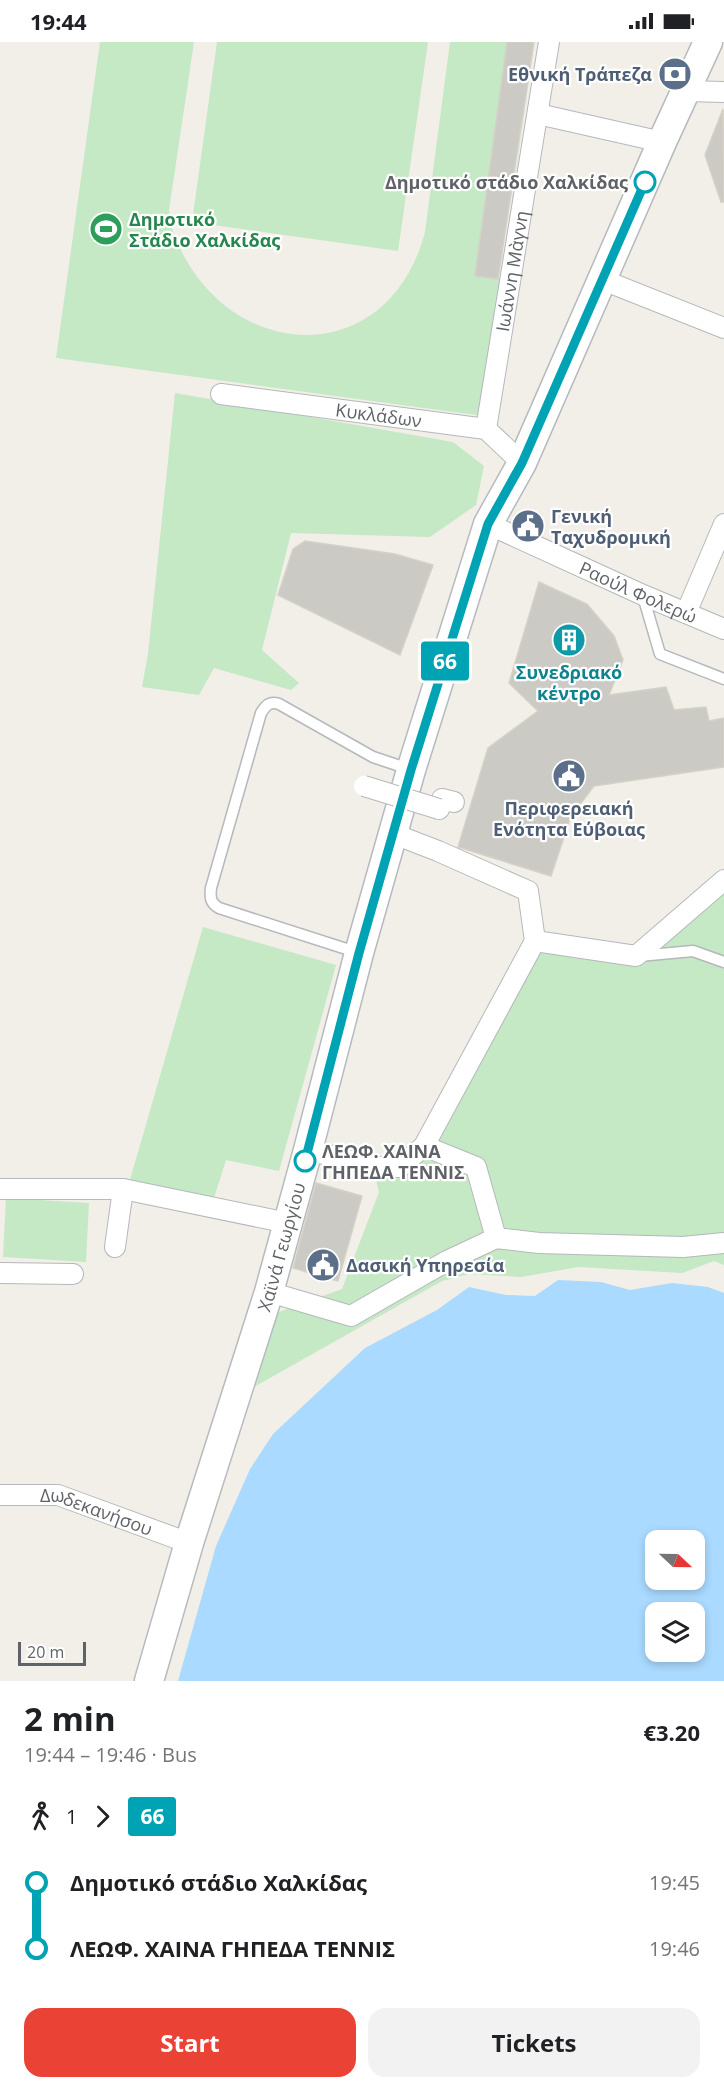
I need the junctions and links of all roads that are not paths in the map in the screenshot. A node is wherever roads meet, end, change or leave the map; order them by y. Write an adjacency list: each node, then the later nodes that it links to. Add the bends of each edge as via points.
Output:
1 (549, 42): 5 (street, Ιωάννη Μὰγνη)
2 (708, 42): 3 (main road, Χαϊνά Γεωργίου)
3 (686, 92): 4 (street); 6 (main road, Χαϊνά Γεωργίου)
4 (724, 92)
5 (538, 114): 6 (street); 10 (street, Ιωάννη Μὰγνη)
6 (662, 142): 7 (main road, Χαϊνά Γεωργίου)
7 (603, 280): 8 (street); 11 (main road, Χαϊνά Γεωργίου)
8 (724, 328)
9 (221, 394): 10 (street, Κυκλάδων)
10 (486, 429): 11 (street)
11 (522, 463): 12 (main road, Χαϊνά Γεωργίου)
12 (488, 524): 14 (street, Ραούλ Φολερώ); 18 (main road, Χαϊνά Γεωργίου)
13 (724, 524): 15 (street)
14 (643, 595): 15 (street, Ραούλ Φολερώ); 17 (lane, via 660,654)
15 (686, 613): 16 (street, Ραούλ Φολερώ)
16 (724, 629)
17 (724, 679)
18 (411, 770): 21 (main road, Χαϊνά Γεωργίου); 24 (lane, via 373,757 274,702 261,713 211,899 219,908)
19 (364, 786): 20 (street, bridge, via 439,809 442,799)
20 (454, 802)
21 (393, 834): 23 (street, via 528,891); 24 (main road, Χαϊνά Γεωργίου)
22 (724, 880): 25 (street)
23 (535, 941): 25 (street); 27 (street)
24 (359, 953): 28 (main road, Χαϊνά Γεωργίου)
25 (636, 956): 26 (lane, via 693,951)
26 (724, 962)
27 (424, 1146): 28 (street, via 400,1167 375,1167); 32 (street, via 476,1167)
28 (308, 1150): 31 (main road, Χαϊνά Γεωργίου)
29 (0, 1189): 30 (street)
30 (123, 1189): 31 (street); 34 (street)
31 (288, 1222): 37 (main road, Χαϊνά Γεωργίου)
32 (496, 1238): 33 (street, via 683,1247); 37 (street, via 351,1316)
33 (724, 1243)
34 (115, 1247)
35 (0, 1273): 36 (street)
36 (74, 1274)
37 (269, 1292): 39 (main road, Χαϊνά Γεωργίου)
38 (0, 1495): 39 (street, Δωδεκανήσου, via 58,1495)
39 (189, 1542): 40 (main road, Χαϊνά Γεωργίου)
40 (149, 1681)

